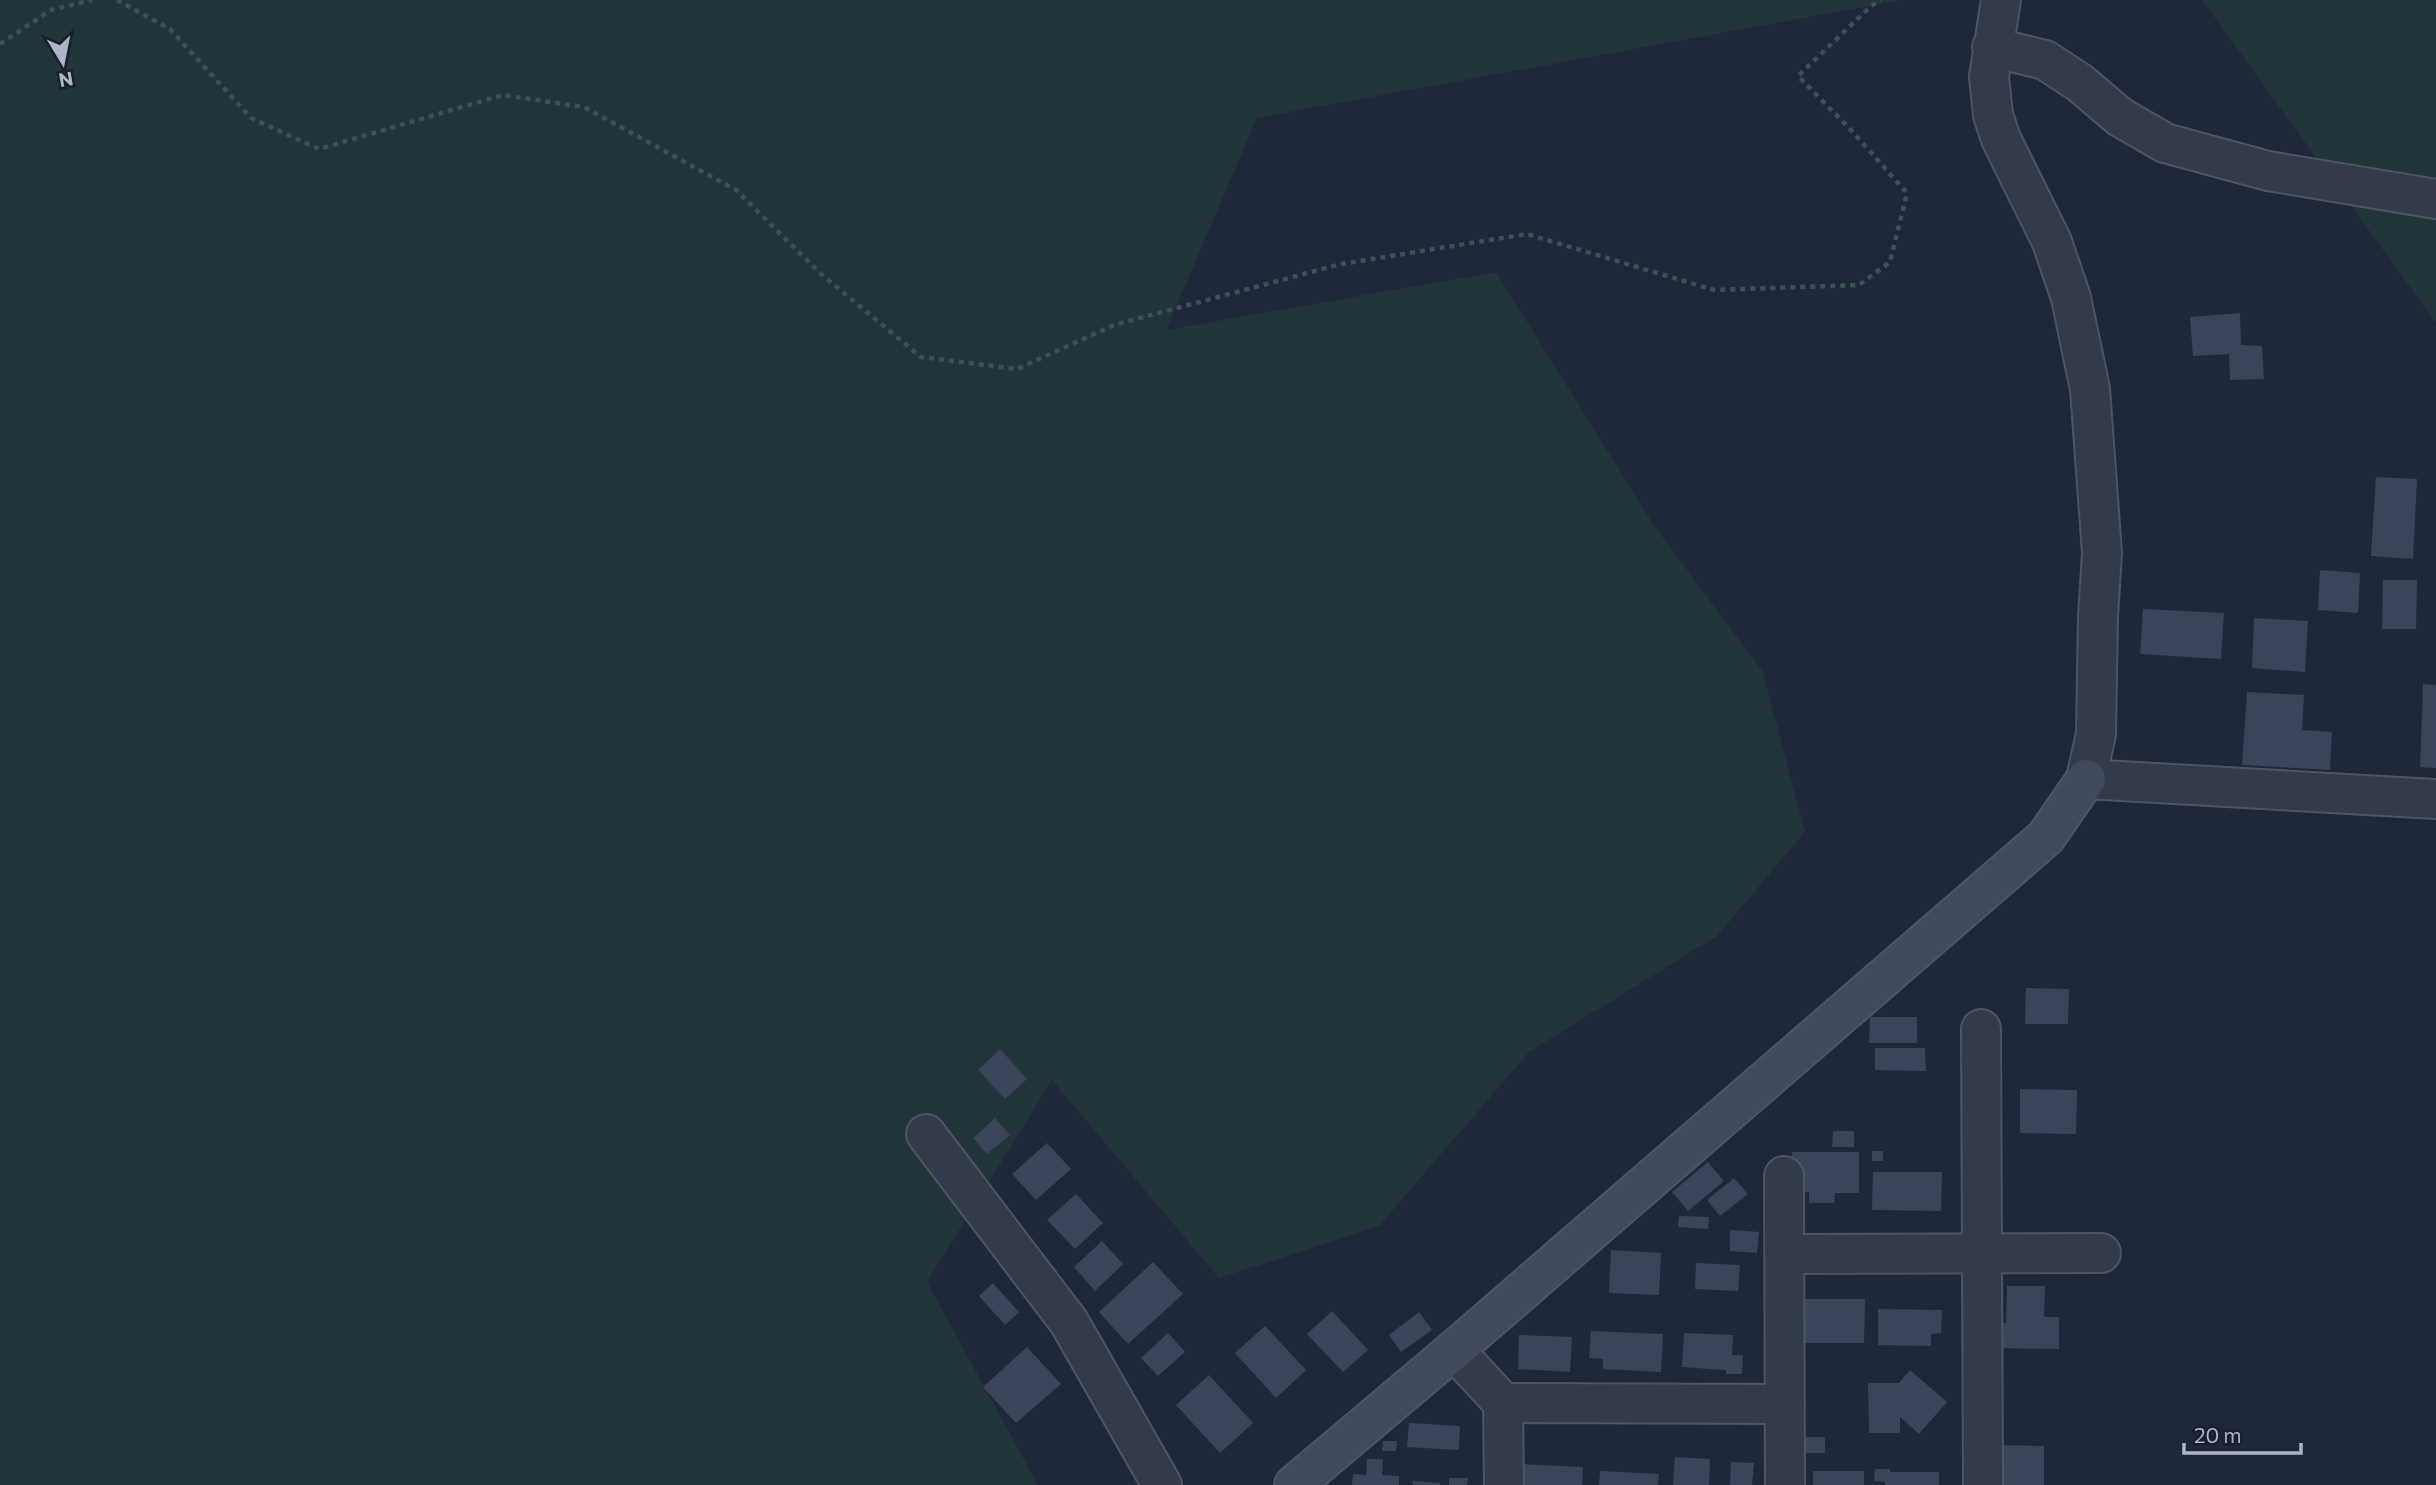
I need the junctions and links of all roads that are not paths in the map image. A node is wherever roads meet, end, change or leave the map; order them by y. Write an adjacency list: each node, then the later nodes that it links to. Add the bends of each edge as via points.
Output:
1 (2001, 0): 2 (street)
2 (1992, 47): 3 (street, via 2045,60 2120,117 2165,143 2268,171); 4 (street, via 1993,115 2052,242 2071,298 2090,389 2102,553 2096,734)
3 (2436, 199)
4 (2086, 779): 5 (street); 12 (street, via 2046,837)
5 (2436, 799)
6 (1981, 1028): 11 (street)
7 (926, 1134): 15 (street, via 1069,1322)
8 (1784, 1176): 10 (street)
9 (2101, 1253): 11 (street)
10 (1785, 1254): 11 (street); 14 (street)
11 (1982, 1254): 19 (street)
12 (1454, 1350): 13 (street); 16 (street)
13 (1503, 1403): 14 (street); 17 (street)
14 (1785, 1404): 18 (street)
15 (1162, 1485)
16 (1294, 1485)
17 (1504, 1485)
18 (1785, 1485)
19 (1983, 1485)

